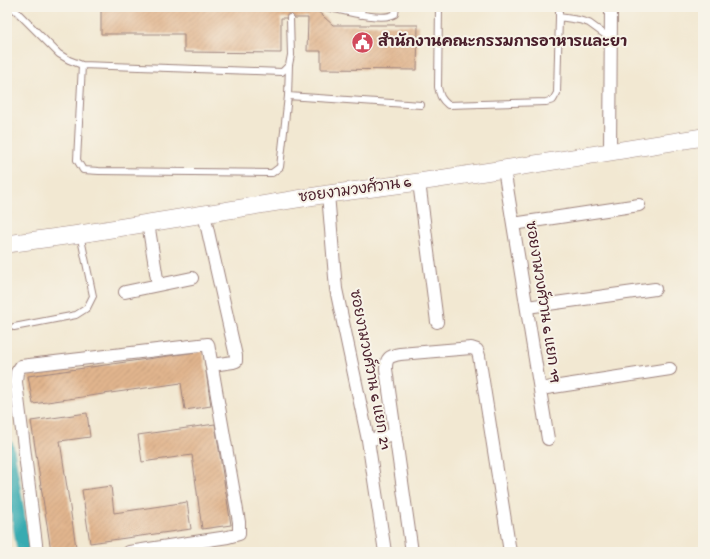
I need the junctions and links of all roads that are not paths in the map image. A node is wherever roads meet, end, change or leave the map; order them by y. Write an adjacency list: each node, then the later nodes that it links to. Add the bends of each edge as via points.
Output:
1 (12, 7): 12 (lane, via 59,54)
2 (326, 7): 8 (lane)
3 (362, 7): 8 (lane)
4 (396, 7): 8 (lane, via 392,16)
5 (439, 7): 9 (lane, via 438,87 440,96 448,105 553,100 557,93)
6 (559, 7): 9 (lane)
7 (611, 7): 11 (street)
8 (361, 15)
9 (559, 17): 11 (lane, via 589,23)
10 (290, 18): 13 (lane)
11 (611, 39): 17 (street)
12 (82, 65): 13 (lane, via 282,72); 14 (lane, via 77,160 83,170 272,173 280,167)
13 (289, 66): 14 (lane)
14 (288, 96): 15 (lane)
15 (421, 105)
16 (703, 137): 17 (street, ซอยงามวงศ์วาน 6)
17 (610, 152): 18 (street, ซอยงามวงศ์วาน 6)
18 (504, 169): 19 (street, ซอยงามวงศ์วาน 6); 24 (street, ซอยงามวงศ์วาน 6 แยก 19)
19 (419, 182): 20 (street, ซอยงามวงศ์วาน 6); 32 (street)
20 (328, 194): 22 (street, ซอยงามวงศ์วาน 6); 39 (street, ซอยงามวงศ์วาน 6 แยก 21, via 336,289)
21 (639, 205): 24 (street)
22 (204, 214): 23 (street, ซอยงามวงศ์วาน 6); 34 (street, via 236,356 236,361 233,362)
23 (148, 223): 25 (street, ซอยงามวงศ์วาน 6); 28 (street)
24 (513, 224): 31 (street, ซอยงามวงศ์วาน 6 แยก 19)
25 (80, 234): 26 (street, ซอยงามวงศ์วาน 6); 33 (lane, via 92,296 87,308 76,316)
26 (7, 244)
27 (192, 278): 28 (street)
28 (158, 285): 30 (street)
29 (655, 289): 31 (street)
30 (125, 292)
31 (527, 307): 36 (street, ซอยงามวงศ์วาน 6 แยก 19)
32 (437, 322)
33 (14, 328)
34 (212, 364): 40 (street, via 208,344 21,366 17,372 16,382); 41 (street, via 239,534)
35 (670, 370): 36 (street)
36 (540, 389): 38 (street, ซอยงามวงศ์วาน 6 แยก 19)
37 (395, 434): 39 (street); 43 (street); 44 (street, via 386,369 388,358 392,355 463,348 477,350)
38 (548, 439)
39 (368, 440): 42 (street, ซอยงามวงศ์วาน 6 แยก 21)
40 (37, 552)
41 (129, 552)
42 (385, 552)
43 (412, 552)
44 (510, 552)

